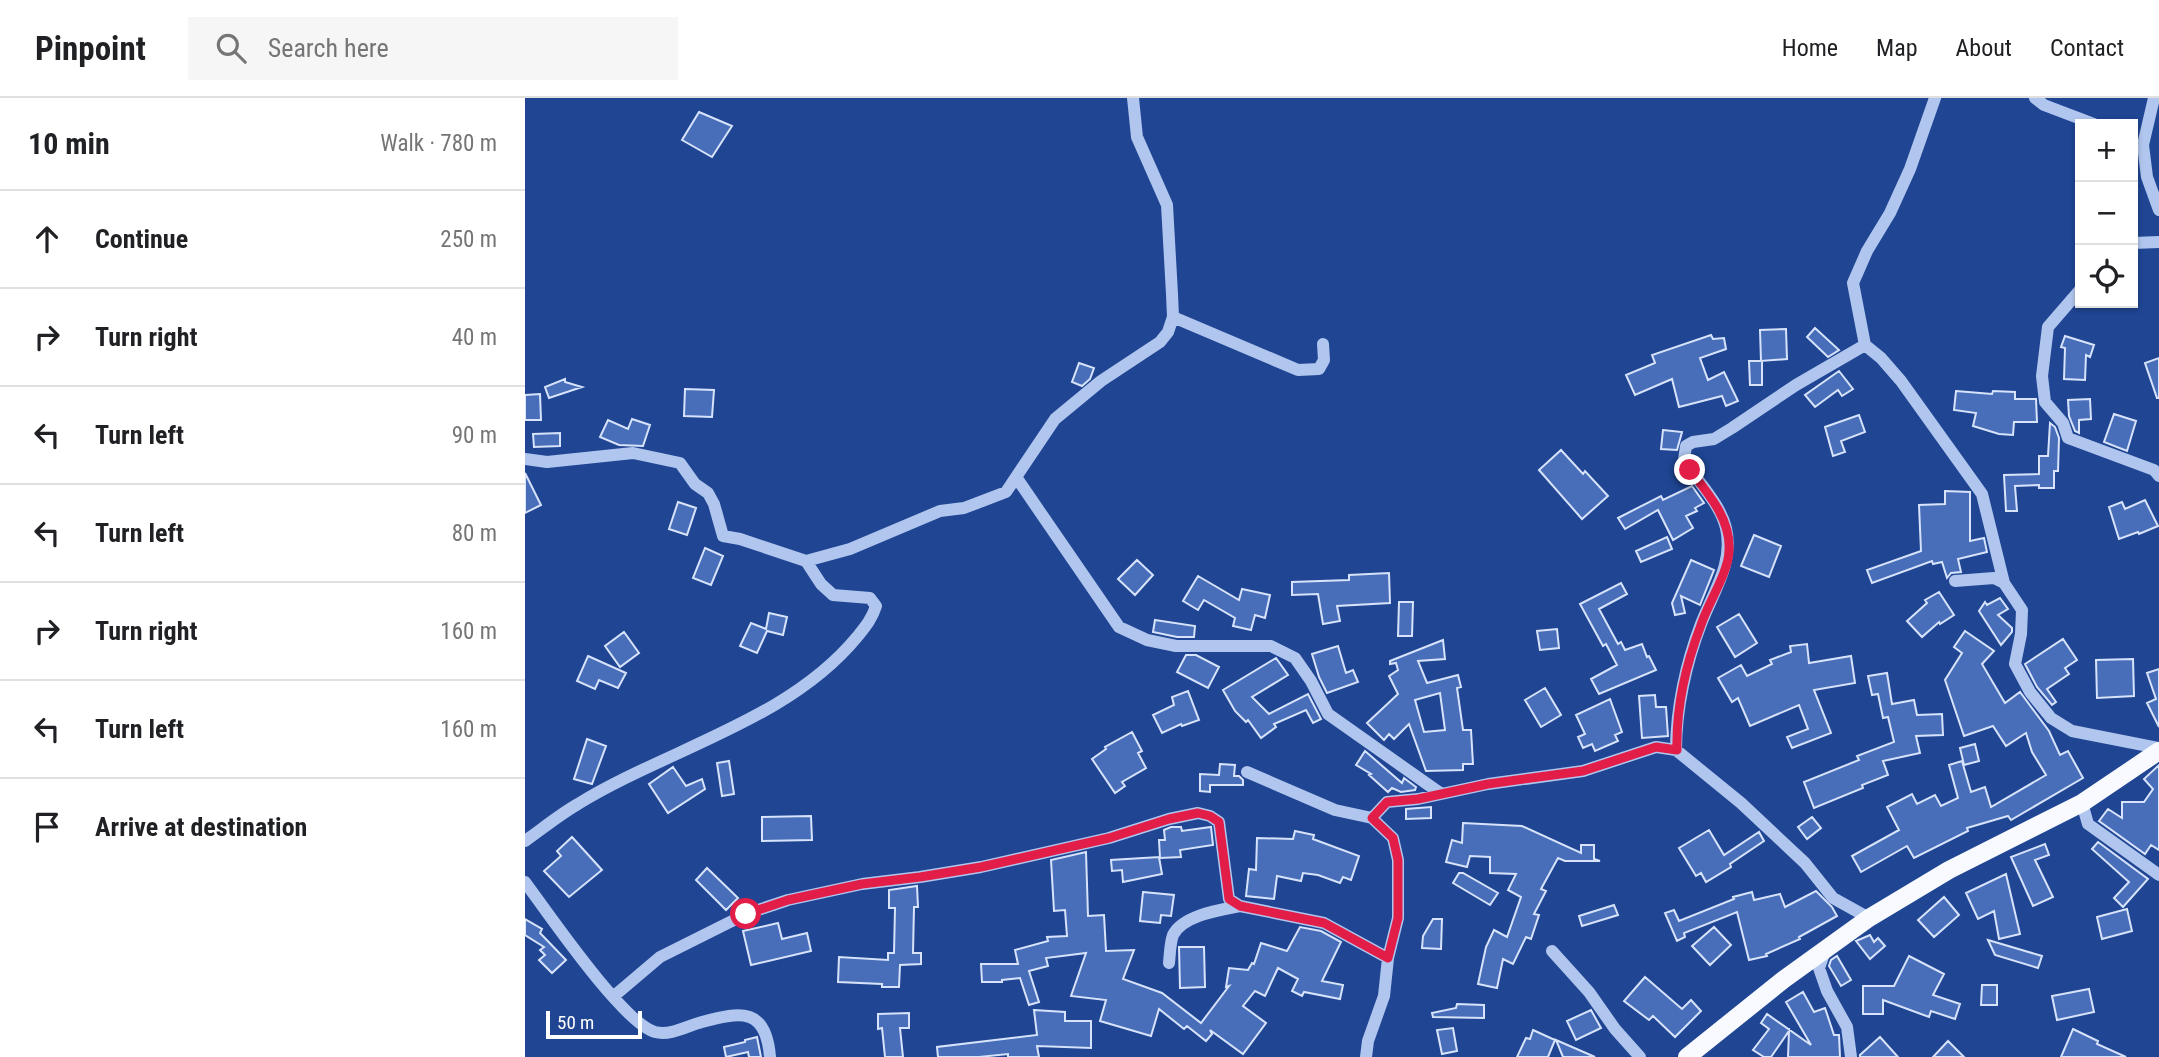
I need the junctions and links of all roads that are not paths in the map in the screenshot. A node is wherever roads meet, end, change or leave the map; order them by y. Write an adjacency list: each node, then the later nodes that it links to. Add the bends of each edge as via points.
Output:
1 (1133, 98): 11 (street, via 1137,137 1167,205)
2 (1935, 98): 13 (street, via 1910,169 1853,283)
3 (2035, 98): 5 (street)
4 (2154, 98): 6 (street)
5 (2081, 119)
6 (2138, 143): 7 (street)
7 (2159, 210)
8 (2159, 242): 9 (street)
9 (2138, 243)
10 (2075, 296): 15 (street, via 2048,327 2042,376 2045,402 2068,438 2154,470)
11 (1173, 317): 12 (street, via 1299,370 1319,369 1324,360); 16 (street, via 1160,342 1055,419)
12 (1323, 344)
13 (1865, 345): 19 (street, via 1901,381 1982,494); 20 (street, via 1714,439 1686,446 1684,460 1725,525 1730,551 1689,664 1676,725)
14 (525, 459): 17 (street, via 633,453 680,463 708,493 723,536)
15 (2159, 476)
16 (1016, 477): 17 (street, via 1006,492 985,501 940,511 850,550); 23 (street, via 1119,627 1176,646 1271,646 1296,658 1328,714)
17 (806, 561): 26 (street, via 833,595 870,597 876,606 843,655 786,698 578,804)
18 (1955, 581): 19 (street, via 1994,578)
19 (2004, 583): 21 (street, via 2022,610 2015,664 2051,718 2072,730)
20 (1677, 750): 23 (street, via 1656,747 1583,771); 30 (street, via 1751,811 1805,863 1833,898)
21 (2159, 750): 24 (main road)
22 (1247, 772): 25 (street, via 1335,810)
23 (1440, 793): 25 (street, via 1387,802)
24 (2082, 803): 27 (street, via 2088,824); 30 (main road, via 1949,870)
25 (1372, 818): 33 (street, via 1393,838 1398,860 1398,918)
26 (525, 841)
27 (2159, 876)
28 (525, 882): 35 (street)
29 (1240, 906): 33 (street, via 1324,923); 34 (street, via 1204,913 1178,928 1172,937); 35 (street, via 1229,899 1219,822 1198,813 981,867 788,900 746,914 660,957)
30 (1869, 918): 31 (main road)
31 (1826, 947): 39 (main road); 40 (street, via 1819,968 1847,1027)
32 (1552, 951): 38 (street)
33 (1388, 958): 37 (street, via 1384,996)
34 (1169, 963)
35 (614, 996): 36 (street, via 632,1018 655,1032 681,1031 701,1022 744,1015 759,1021 764,1029)
36 (770, 1057)
37 (1366, 1057)
38 (1640, 1057)
39 (1687, 1057)
40 (1851, 1057)

